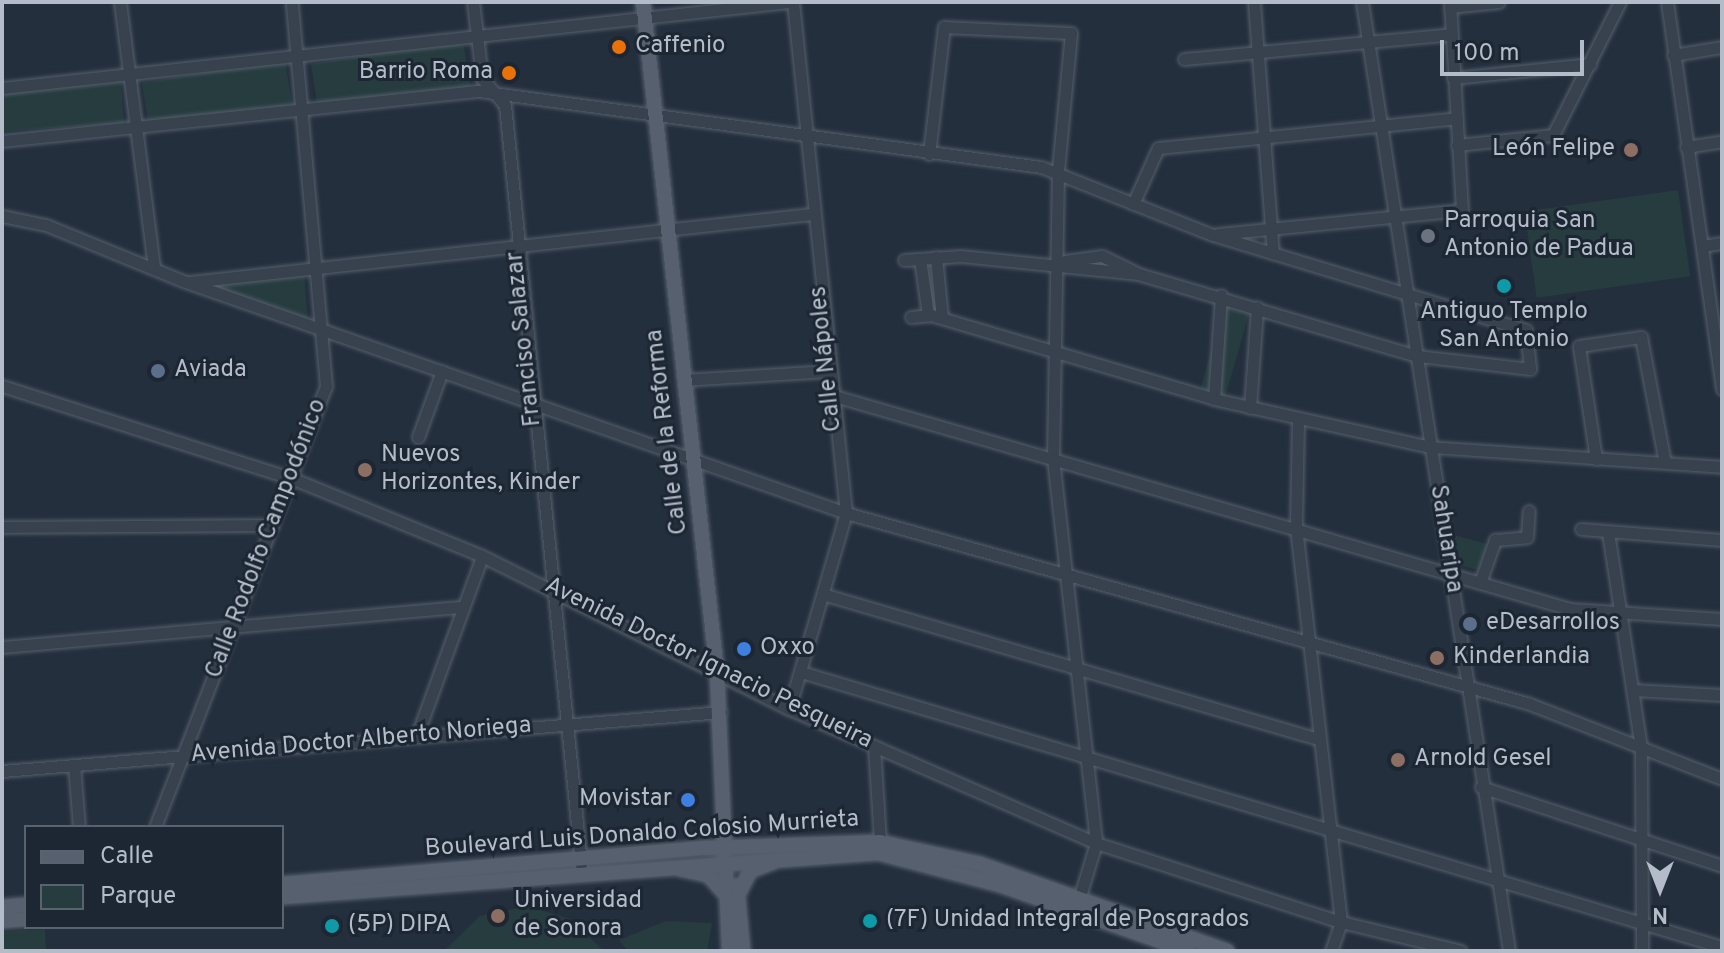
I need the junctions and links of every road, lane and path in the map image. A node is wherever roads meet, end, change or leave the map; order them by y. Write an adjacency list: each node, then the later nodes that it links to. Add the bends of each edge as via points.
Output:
1 (120, 2): 21 (street)
2 (292, 2): 17 (street, Calle Rodolfo Campodónico)
3 (473, 2): 12 (street)
4 (790, 2): 11 (street); 30 (street, Calle Nápoles)
5 (1254, 2): 16 (street)
6 (1362, 2): 14 (street, Sahuaripa)
7 (1499, 2): 10 (street)
8 (1620, 2): 20 (street)
9 (1667, 2): 18 (street)
10 (1450, 5): 13 (street)
11 (644, 9): 12 (street); 26 (main road, Calle de la Reforma)
12 (477, 32): 17 (street); 24 (street, via 482,78)
13 (1451, 34): 14 (street); 22 (street)
14 (1368, 41): 16 (street); 29 (street, Sahuaripa)
15 (1722, 47): 18 (street)
16 (1256, 53): 19 (street); 31 (street)
17 (297, 54): 21 (street); 25 (street, Calle Rodolfo Campodónico)
18 (1673, 55): 35 (street)
19 (1184, 59)
20 (1590, 64): 22 (street); 34 (street, via 1553,135)
21 (129, 72): 23 (street); 28 (street)
22 (1453, 78): 27 (street)
23 (2, 88)
24 (498, 95): 25 (street); 26 (street); 46 (street, Franciso Salazar)
25 (302, 109): 28 (street); 54 (street, Calle Rodolfo Campodónico)
26 (656, 117): 30 (street); 43 (main road, Calle de la Reforma)
27 (1456, 118): 29 (street); 34 (street)
28 (137, 126): 32 (street); 53 (street)
29 (1381, 126): 31 (street); 39 (street, Sahuaripa)
30 (805, 138): 36 (street); 40 (street, Calle Nápoles)
31 (1263, 138): 38 (street, via 1155,149); 42 (street)
32 (2, 141)
33 (1722, 141): 35 (street)
34 (1457, 145): 39 (street, via 1462,210)
35 (1686, 147): 47 (street)
36 (929, 154): 37 (street); 37 (street, via 944,27 1067,31 1072,40)
37 (1058, 171): 38 (street); 52 (street)
38 (1133, 204): 44 (street)
39 (1396, 212): 42 (street); 56 (street, Sahuaripa)
40 (811, 214): 43 (street); 67 (street, Calle Nápoles)
41 (2, 216): 53 (street, via 46,225)
42 (1270, 223): 44 (street); 48 (street)
43 (666, 227): 46 (street); 68 (main road, Calle de la Reforma)
44 (1213, 235): 48 (street)
45 (1722, 243): 47 (street)
46 (514, 245): 54 (street); 73 (street, Franciso Salazar)
47 (1702, 246): 63 (street)
48 (1273, 253): 56 (street)
49 (936, 257): 50 (street); 52 (street); 61 (street)
50 (920, 259): 51 (street); 59 (street)
51 (904, 260)
52 (1056, 264): 57 (street, via 1139,274); 64 (street)
53 (154, 269): 55 (street)
54 (317, 269): 55 (street); 62 (street, Calle Rodolfo Campodónico)
55 (186, 282): 62 (street)
56 (1409, 294): 65 (street, Sahuaripa); 65 (street, via 1526,330 1527,372)
57 (1221, 295): 58 (street); 72 (street)
58 (1257, 307): 65 (street); 74 (street)
59 (928, 315): 60 (street); 61 (street)
60 (911, 317)
61 (942, 318): 64 (street)
62 (324, 327): 66 (street); 83 (street, Calle Rodolfo Campodónico, via 326,386)
63 (1718, 340): 70 (street)
64 (1056, 354): 72 (street); 78 (street)
65 (1417, 356): 77 (street, Sahuaripa)
66 (442, 371): 73 (street); 76 (street)
67 (829, 371): 68 (street); 71 (street, Calle Nápoles)
68 (684, 380): 80 (main road, Calle de la Reforma)
69 (2, 386): 83 (street, Avenida Doctor Ignacio Pesqueira)
70 (1722, 389)
71 (831, 395): 78 (street); 85 (street, Calle Nápoles)
72 (1214, 399): 74 (street)
73 (532, 405): 80 (street); 96 (street, Franciso Salazar)
74 (1250, 408): 75 (street)
75 (1298, 420): 77 (street); 88 (street)
76 (418, 437)
77 (1430, 447): 79 (street); 94 (street, Sahuaripa)
78 (1053, 458): 88 (street); 93 (street)
79 (1596, 459): 81 (street); 81 (street, via 1579,346 1641,337)
80 (694, 463): 85 (street); 105 (main road, Calle de la Reforma)
81 (1665, 463): 82 (street)
82 (1722, 467)
83 (291, 478): 86 (street, Calle Rodolfo Campodónico); 92 (street, Avenida Doctor Ignacio Pesqueira)
84 (1529, 511): 95 (street, via 1527,537 1495,540)
85 (846, 513): 93 (street); 97 (street, Calle Nápoles)
86 (273, 525): 87 (street); 101 (street, Calle Rodolfo Campodónico)
87 (2, 527)
88 (1296, 527): 94 (street); 102 (street)
89 (1581, 529): 90 (street)
90 (1608, 532): 91 (street); 99 (street)
91 (1722, 540)
92 (482, 556): 96 (street, Avenida Doctor Ignacio Pesqueira); 98 (street)
93 (1064, 571): 102 (street); 104 (street)
94 (1451, 576): 95 (street); 107 (street, Sahuaripa)
95 (1480, 583): 99 (street, via 1588,612)
96 (553, 587): 105 (street, Avenida Doctor Ignacio Pesqueira); 112 (street, Franciso Salazar)
97 (826, 595): 104 (street); 106 (street, Calle Nápoles)
98 (462, 607): 101 (street); 113 (street)
99 (1623, 614): 100 (street); 108 (street)
100 (1722, 619)
101 (234, 625): 103 (street); 118 (street, Calle Rodolfo Campodónico)
102 (1307, 640): 107 (street); 114 (street)
103 (2, 647)
104 (1074, 669): 114 (street); 117 (street)
105 (717, 672): 110 (street, Avenida Doctor Ignacio Pesqueira); 111 (main road, Calle de la Reforma)
106 (801, 672): 110 (street, Calle Nápoles); 117 (street)
107 (1468, 687): 116 (street); 122 (street, Sahuaripa)
108 (1633, 690): 109 (street); 116 (street)
109 (1722, 695)
110 (789, 709): 115 (street, Avenida Doctor Ignacio Pesqueira)
111 (721, 712): 112 (street, Avenida Doctor Alberto Noriega); 129 (main road, Calle de la Reforma)
112 (567, 724): 113 (street, Avenida Doctor Alberto Noriega); 131 (street, Franciso Salazar)
113 (417, 735): 118 (street, Avenida Doctor Alberto Noriega)
114 (1318, 739): 123 (street)
115 (874, 746): 127 (street); 128 (street, Avenida Doctor Ignacio Pesqueira)
116 (1641, 747): 121 (street); 126 (street)
117 (1083, 754): 123 (street); 128 (street)
118 (183, 756): 119 (street, Avenida Doctor Alberto Noriega); 125 (street, Calle Rodolfo Campodónico)
119 (74, 765): 120 (street, Avenida Doctor Alberto Noriega); 124 (street)
120 (2, 771)
121 (1722, 779)
122 (1481, 787): 126 (street); 135 (street, Sahuaripa)
123 (1329, 824): 135 (street); 145 (street)
124 (79, 825)
125 (156, 825)
126 (1642, 834): 132 (street); 142 (street)
127 (880, 842): 129 (main road, Boulevard Luis Donaldo Colosio Murrieta); 134 (main road, Boulevard Luis Donaldo Colosio Murrieta)
128 (1096, 843): 140 (street); 145 (street, Avenida Doctor Ignacio Pesqueira)
129 (729, 852): 130 (main road, Boulevard Luis Donaldo Colosio Murrieta); 131 (main road, Boulevard Luis Donaldo Colosio Murrieta); 133 (main road, Boulevard Luis Donaldo Colosio Murrieta); 137 (main road, Calle de la Reforma)
130 (904, 857): 134 (main road); 137 (main road, via 758,864); 140 (main road, Boulevard Luis Donaldo Colosio Murrieta)
131 (581, 865): 133 (main road, Boulevard Luis Donaldo Colosio Murrieta); 136 (main road, Boulevard Luis Donaldo Colosio Murrieta); 138 (main road, Boulevard Luis Donaldo Colosio Murrieta)
132 (1722, 866)
133 (618, 868): 137 (main road, via 691,869)
134 (998, 870): 140 (main road, Boulevard Luis Donaldo Colosio Murrieta)
135 (1495, 875): 142 (street); 153 (street, Sahuaripa)
136 (284, 884)
137 (732, 894): 147 (main road, Calle de la Reforma); 148 (main road, Calle de la Reforma)
138 (284, 897)
139 (24, 905): 141 (main road)
140 (1078, 905): 149 (main road, Boulevard Luis Donaldo Colosio Murrieta); 150 (main road, Boulevard Luis Donaldo Colosio Murrieta)
141 (2, 907)
142 (1642, 917): 146 (street); 154 (street)
143 (24, 919): 144 (main road)
144 (2, 921)
145 (1341, 922): 151 (street); 152 (street, Avenida Doctor Ignacio Pesqueira)
146 (1722, 947)
147 (729, 951)
148 (743, 951)
149 (1188, 951)
150 (1227, 951)
151 (1331, 951)
152 (1461, 951)
153 (1509, 951)
154 (1642, 951)

